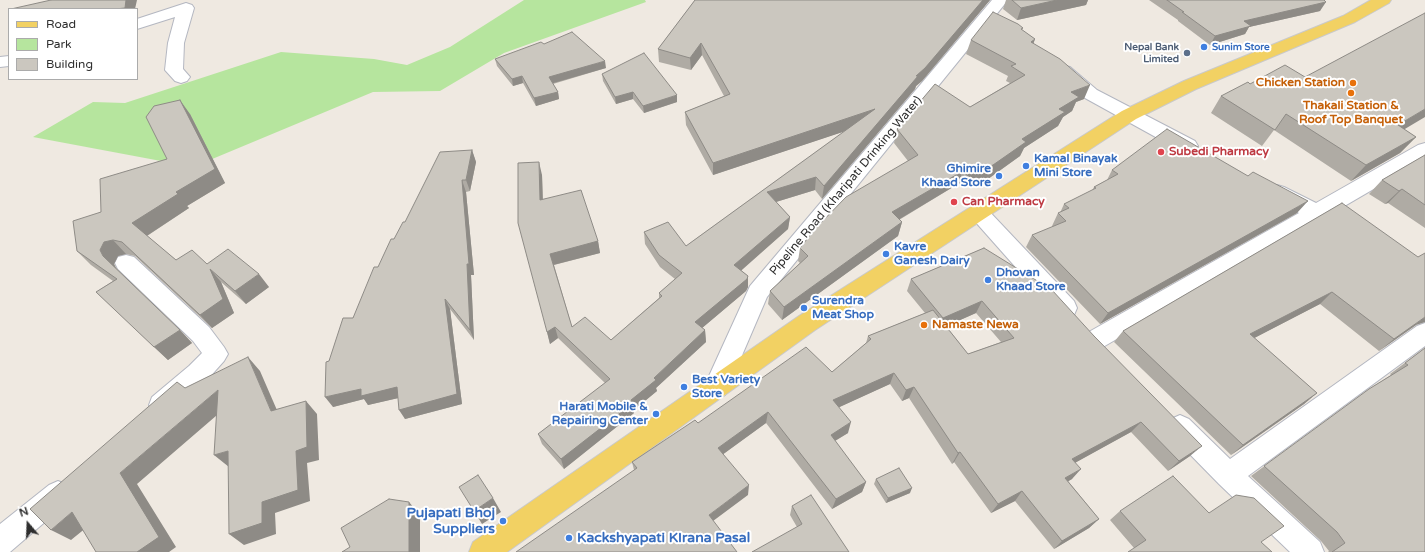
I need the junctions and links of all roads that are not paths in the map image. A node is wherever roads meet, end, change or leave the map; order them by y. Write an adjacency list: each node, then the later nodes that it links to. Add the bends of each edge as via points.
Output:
1 (1383, 0): 6 (main road, via 1349,19 1190,85)
2 (998, 10): 16 (street, Pipeline Road (Kharipati Drinking Water), via 758,292)
3 (138, 24): 5 (street, via 186,8 176,44 174,70)
4 (1050, 59): 6 (street, via 1091,94)
5 (180, 77)
6 (1129, 115): 8 (street); 11 (main road)
7 (1425, 150): 10 (street)
8 (1205, 155)
9 (1261, 183): 10 (street)
10 (1316, 212): 14 (street)
11 (979, 213): 14 (street); 16 (main road, via 807,323)
12 (126, 263): 18 (street, via 201,334 216,354)
13 (1425, 333): 19 (street)
14 (1095, 340): 15 (street)
15 (1112, 357)
16 (716, 387): 22 (main road)
17 (1167, 413): 19 (street)
18 (145, 419)
19 (1228, 475): 23 (street)
20 (73, 481): 21 (street)
21 (0, 542)
22 (483, 552)
23 (1310, 552)

